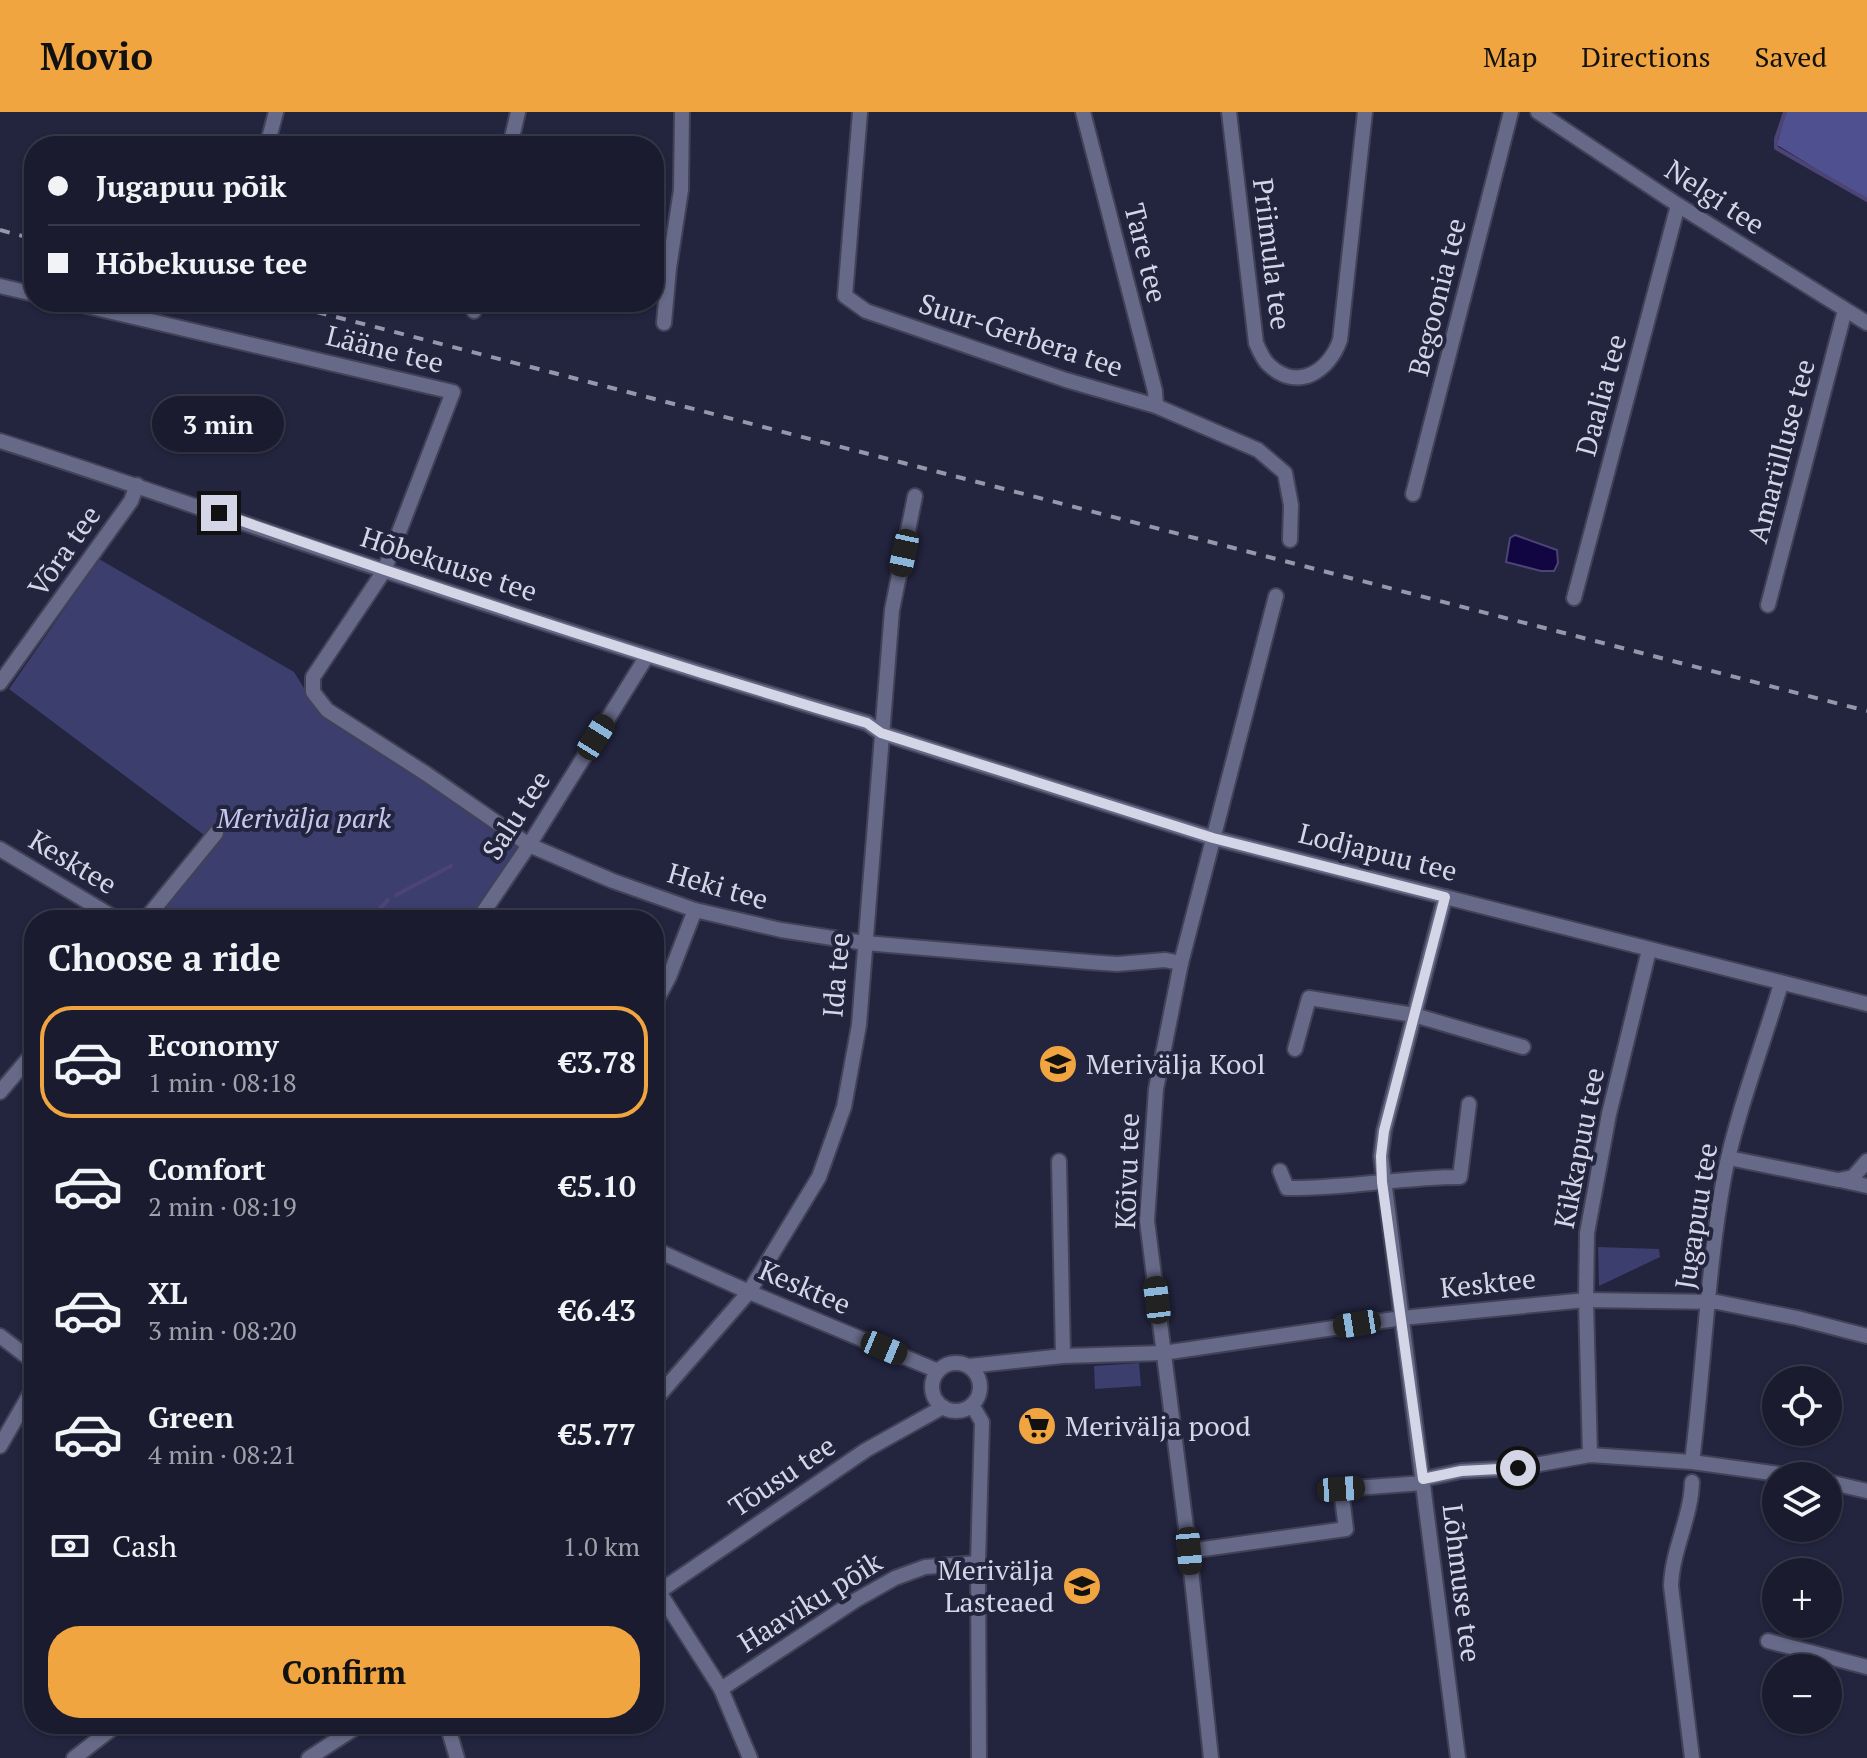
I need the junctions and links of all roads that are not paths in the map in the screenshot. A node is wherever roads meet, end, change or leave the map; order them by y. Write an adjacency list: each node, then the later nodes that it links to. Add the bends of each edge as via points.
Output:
1 (276, 112): 10 (street)
2 (518, 112): 11 (street)
3 (682, 112): 17 (street, via 681,190)
4 (860, 112): 19 (street, Suur-Gerbera tee, via 845,296 866,311)
5 (1083, 112): 19 (street, Tare tee)
6 (1229, 112): 7 (street, Priimula tee, via 1256,343 1270,367 1293,377 1326,366 1340,340)
7 (1365, 112)
8 (1511, 112): 22 (street, Begoonia tee)
9 (1538, 112): 12 (street, Nelgi tee)
10 (270, 136)
11 (512, 136)
12 (1678, 205): 15 (street, Nelgi tee); 27 (street, Daalia tee)
13 (0, 286): 14 (street)
14 (24, 292)
15 (1845, 310): 18 (street, Nelgi tee); 28 (street, Amarülluse tee)
16 (113, 312): 25 (street, Lääne tee, via 453,392)
17 (664, 323)
18 (1867, 323)
19 (1156, 406): 24 (street, Suur-Gerbera tee, via 1258,450 1285,473)
20 (0, 441): 21 (street, Hõbekuuse tee)
21 (137, 485): 25 (street, Hõbekuuse tee); 30 (street, Võra tee, via 131,501)
22 (1413, 494)
23 (915, 496): 31 (street, Ida tee, via 892,610)
24 (1290, 540)
25 (384, 571): 29 (street, Hõbekuuse tee); 34 (street, Heki tee, via 313,677 313,692 327,710)
26 (1276, 596): 33 (street, Kõivu tee)
27 (1574, 598)
28 (1768, 605)
29 (647, 656): 31 (street, Hõbekuuse tee, via 867,723); 34 (street, Salu tee)
30 (0, 683)
31 (881, 733): 33 (street, Lodjapuu tee); 41 (street, Ida tee)
32 (216, 833): 38 (street)
33 (1213, 838): 36 (street, Lodjapuu tee); 43 (street, Kõivu tee)
34 (529, 845): 39 (street, Salu tee); 40 (street, Heki tee)
35 (0, 849): 37 (street, Kesktee)
36 (1445, 897): 42 (street, Lodjapuu tee); 47 (street, Lõhmuse tee)
37 (101, 910)
38 (153, 910)
39 (485, 910)
40 (695, 910): 41 (street, Heki tee); 45 (street)
41 (865, 943): 43 (street, Heki tee, via 1117,964); 61 (street, Ida tee, via 859,1025 844,1107 819,1177)
42 (1649, 950): 44 (street, Lodjapuu tee); 62 (street, Kikkapuu tee, via 1587,1233)
43 (1181, 963): 67 (street, Kõivu tee, via 1156,1089 1147,1221)
44 (1781, 984): 46 (street, Lodjapuu tee); 53 (street, Jugapuu tee)
45 (664, 986)
46 (1867, 1004)
47 (1414, 1015): 48 (street); 49 (street, via 1309,998); 58 (street, Lõhmuse tee, via 1384,1131)
48 (1523, 1047)
49 (1295, 1049)
50 (24, 1064): 51 (street)
51 (0, 1092)
52 (1469, 1104): 58 (street, via 1460,1177)
53 (1729, 1158): 57 (street); 63 (street, Jugapuu tee)
54 (1059, 1161): 69 (street)
55 (1867, 1161): 57 (street, via 1853,1177)
56 (1280, 1171): 58 (street, via 1287,1188)
57 (1838, 1180): 59 (street)
58 (1382, 1182): 64 (street, Lõhmuse tee)
59 (1867, 1186)
60 (664, 1254): 61 (street, Kesktee)
61 (749, 1292): 71 (street, Kesktee); 72 (street, Ida tee)
62 (1586, 1300): 63 (street, Kesktee); 64 (street, Kesktee); 77 (street, Kikkapuu tee)
63 (1707, 1302): 66 (street, Kesktee); 78 (street, Jugapuu tee)
64 (1402, 1318): 67 (street, Kesktee); 80 (street, Lõhmuse tee)
65 (0, 1336): 68 (street)
66 (1867, 1336)
67 (1163, 1353): 69 (street, Kesktee); 84 (street, Kõivu tee)
68 (24, 1354)
69 (1063, 1356): 70 (street, Kesktee)
70 (969, 1366): 71 (street, via 955,1362); 74 (street, via 981,1385)
71 (938, 1371): 75 (street, via 933,1396)
72 (664, 1390)
73 (24, 1404): 76 (street)
74 (972, 1405): 75 (street, via 958,1411); 85 (street, via 982,1422)
75 (943, 1407): 86 (street, Tõusu tee, via 866,1450)
76 (0, 1446)
77 (1590, 1455): 78 (street); 80 (street, via 1518,1468 1461,1471)
78 (1692, 1462): 79 (street)
79 (1762, 1472)
80 (1423, 1481): 84 (street, via 1341,1489 1346,1529); 100 (street, Lõhmuse tee)
81 (1692, 1482): 101 (street, via 1671,1586)
82 (1842, 1485): 83 (street)
83 (1867, 1491)
84 (1189, 1551): 99 (street, Kõivu tee)
85 (978, 1563): 90 (street, Haaviku põik, via 925,1567 895,1578); 98 (street)
86 (664, 1588)
87 (664, 1604): 90 (street)
88 (1768, 1641): 89 (street)
89 (1867, 1667)
90 (721, 1689): 97 (street)
91 (105, 1734): 94 (street)
92 (346, 1734): 95 (street)
93 (450, 1734): 96 (street)
94 (74, 1758)
95 (309, 1758)
96 (457, 1758)
97 (750, 1758)
98 (979, 1758)
99 (1211, 1758)
100 (1458, 1758)
101 (1692, 1758)

